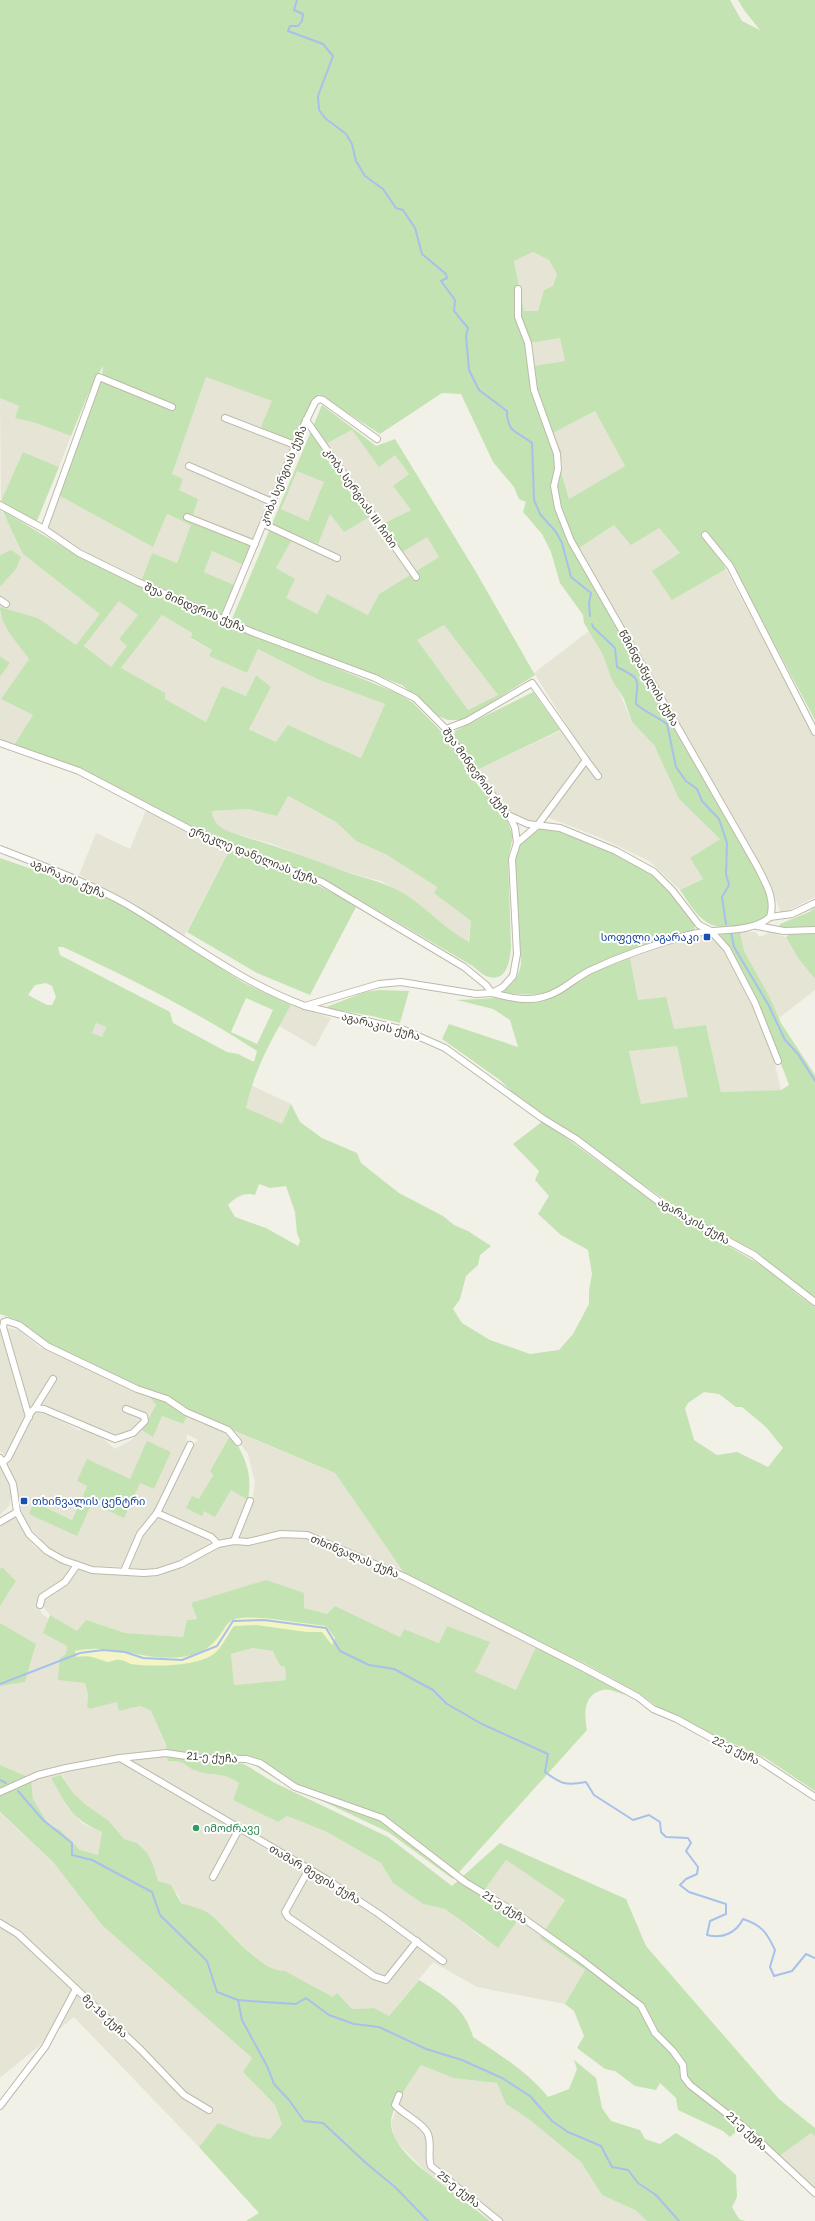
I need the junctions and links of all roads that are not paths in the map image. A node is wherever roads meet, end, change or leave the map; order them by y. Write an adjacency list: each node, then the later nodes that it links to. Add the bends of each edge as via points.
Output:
1 (518, 289): 28 (street, წმინდაწყლის ქუჩა, via 518,317 528,343 534,390 557,454 558,469 554,486 558,508 571,541 751,854 769,891 773,908)
2 (172, 407): 12 (street, via 99,377)
3 (225, 418): 6 (street)
4 (306, 420): 5 (street, კობა სერგიას ქუჩა, via 319,399); 6 (street, კობა სერგიას ქუჩა); 16 (street, კობა სერგიას III ჩიხი)
5 (377, 439)
6 (295, 445): 8 (street, კობა სერგიას ქუჩა)
7 (189, 466): 8 (street)
8 (272, 502): 11 (street, კობა სერგიას ქუჩა)
9 (0, 505): 12 (street, შუა მინდვრის ქუჩა)
10 (188, 517): 14 (street)
11 (264, 524): 14 (street, კობა სერგიას ქუჩა); 15 (street)
12 (44, 530): 17 (street, შუა მინდვრის ქუჩა, via 86,557)
13 (705, 535): 19 (street, via 730,566)
14 (255, 544): 17 (street, კობა სერგიას ქუჩა)
15 (337, 558)
16 (416, 577)
17 (224, 618): 18 (street, შუა მინდვრის ქუჩა, via 252,632 401,690 415,698)
18 (446, 729): 21 (street, via 467,721 532,683); 23 (street, შუა მინდვრის ქუჩა, via 460,753)
19 (815, 732)
20 (0, 743): 32 (street, ერეკლე დანელიას ქუჩა, via 78,771 206,838 322,882 464,967)
21 (586, 760): 22 (street); 24 (street)
22 (598, 776)
23 (508, 815): 24 (street); 25 (street, შუა მინდვრის ქუჩა, via 515,828)
24 (537, 826): 25 (street); 31 (street, via 560,828 638,862 654,872 672,890 699,925)
25 (517, 843): 32 (street, შუა მინდვრის ქუჩა, via 512,859 517,964 513,976)
26 (0, 849): 33 (street, აგარაკის ქუჩა, via 89,884 232,971 269,991)
27 (815, 902): 28 (street, via 792,914)
28 (770, 917): 29 (street)
29 (756, 926): 30 (street, via 784,931); 31 (street)
30 (815, 930)
31 (711, 931): 32 (street, via 688,934 628,956 588,972 544,997 518,999); 34 (street, via 727,949 755,1004)
32 (492, 993): 33 (street, via 476,994 401,982 362,988)
33 (305, 1006): 35 (street, აგარაკის ქუჩა, via 404,1030 445,1048 666,1207 754,1255)
34 (778, 1061)
35 (815, 1302)
36 (2, 1327): 40 (street); 41 (street, via 7,1321 19,1325 46,1346 137,1389 166,1399 186,1412 228,1430)
37 (53, 1379): 38 (street)
38 (35, 1408): 39 (street, via 44,1409 115,1439 133,1433 145,1421 144,1416); 40 (street)
39 (126, 1409)
40 (29, 1417): 43 (street, via 8,1458)
41 (238, 1442)
42 (190, 1445): 46 (street)
43 (2, 1460): 45 (street, თხინვალას ქუჩა, via 13,1484)
44 (250, 1501): 48 (street)
45 (17, 1512): 47 (street); 50 (street, თხინვალას ქუჩა, via 37,1543 52,1554)
46 (157, 1513): 49 (street, via 211,1537); 51 (street, via 140,1534)
47 (0, 1522)
48 (234, 1541): 49 (street, თხინვალას ქუჩა); 53 (street, თხინვალას ქუჩა, via 248,1542 281,1534 307,1535 405,1577 582,1667 638,1697)
49 (218, 1544): 51 (street, თხინვალას ქუჩა, via 164,1570 144,1573)
50 (77, 1565): 51 (street, თხინვალას ქუჩა, via 92,1570); 52 (street, via 65,1582 42,1597)
51 (124, 1571)
52 (40, 1605)
53 (653, 1709): 56 (street, 22-ე ქუჩა, via 759,1760)
54 (120, 1758): 55 (street, 21-ე ქუჩა, via 38,1775); 57 (street, თამარ მეფის ქუჩა); 67 (street, 21-ე ქუჩა, via 166,1753 200,1758 246,1759 260,1763 295,1787 382,1818 465,1882 516,1913 641,2006 655,2033 683,2065 684,2077 690,2085 744,2127)
55 (0, 1792)
56 (815, 1797)
57 (239, 1829): 58 (street, თამარ მეფის ქუჩა); 59 (street)
58 (309, 1869): 61 (street, თამარ მეფის ქუჩა); 61 (street, via 285,1912 288,1917 374,1976 386,1980)
59 (213, 1877)
60 (0, 1922): 63 (street, მე-19 ქუჩა, via 18,1934)
61 (416, 1941): 62 (street, თამარ მეფის ქუჩა)
62 (443, 1961)
63 (76, 1989): 65 (street, via 45,2047); 66 (street, მე-19 ქუჩა, via 142,2050 184,2096)
64 (399, 2095): 68 (street, 25-ე ქუჩა, via 396,2105 427,2132 431,2166)
65 (0, 2106)
66 (209, 2110)
67 (815, 2193)
68 (499, 2221)

